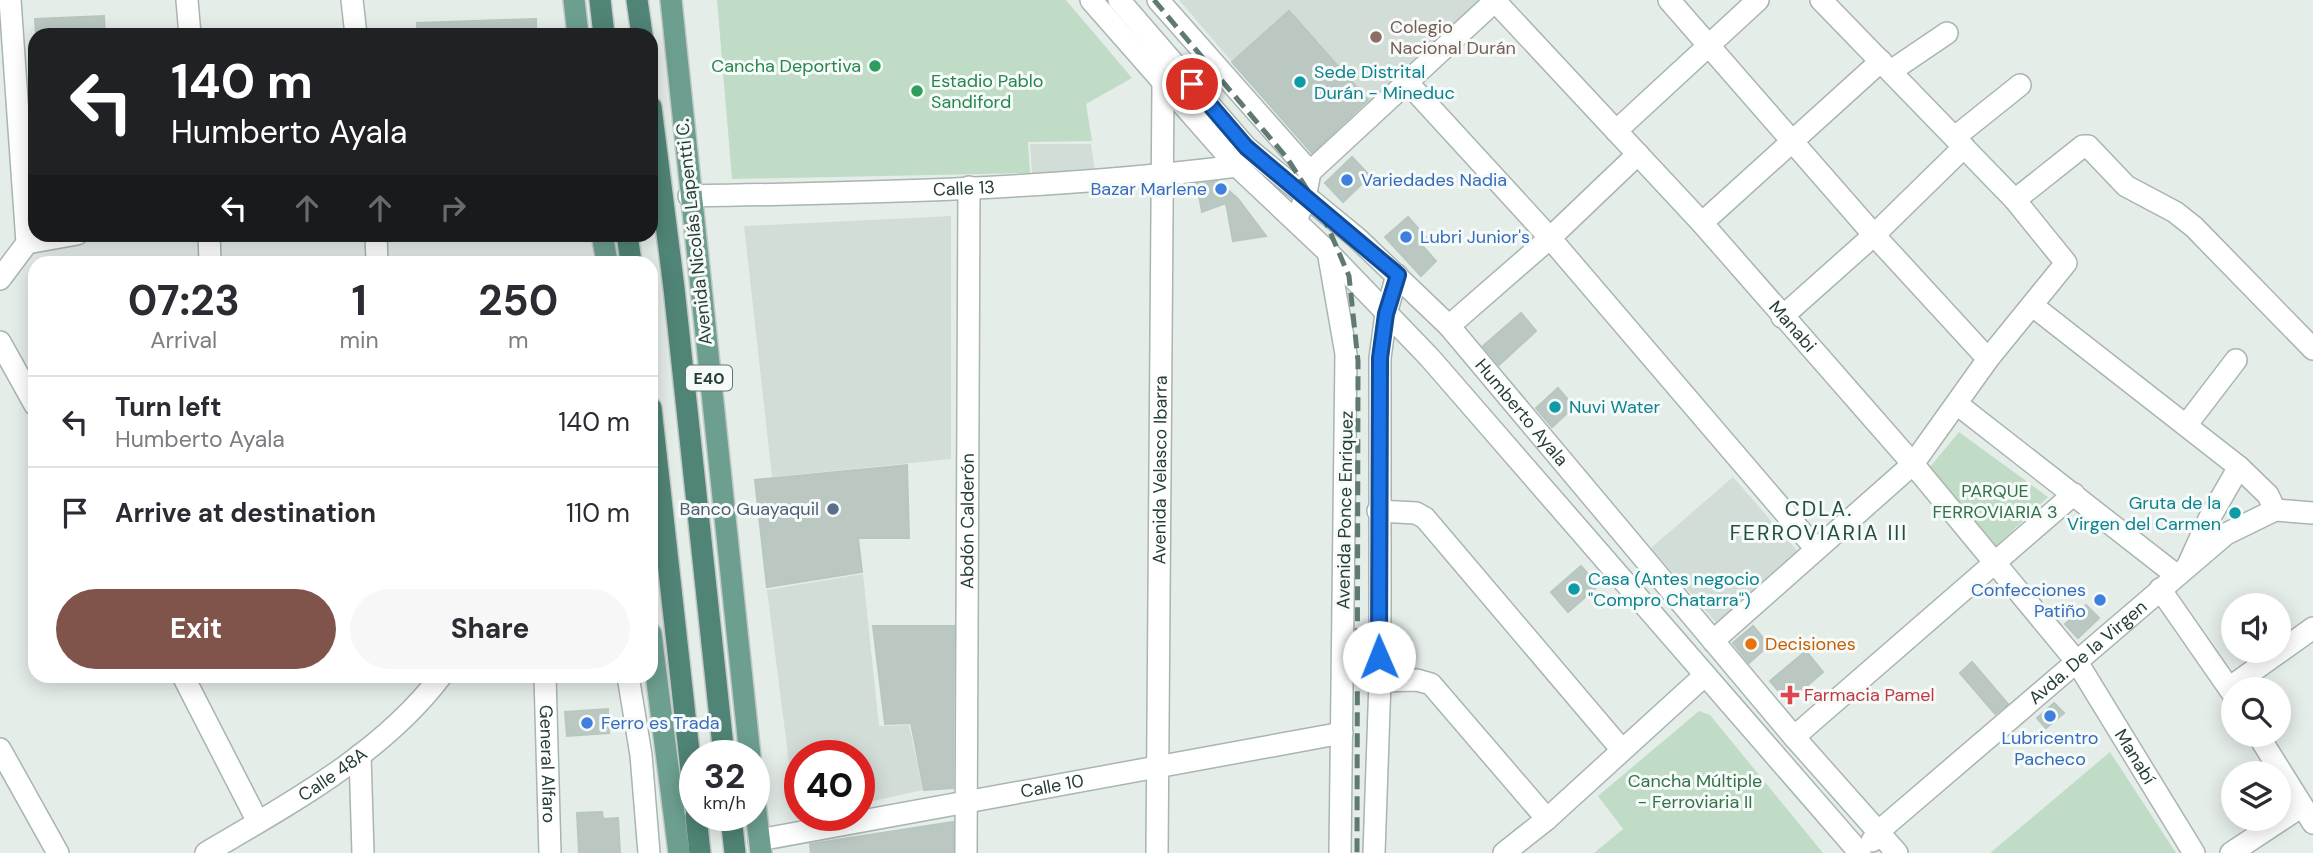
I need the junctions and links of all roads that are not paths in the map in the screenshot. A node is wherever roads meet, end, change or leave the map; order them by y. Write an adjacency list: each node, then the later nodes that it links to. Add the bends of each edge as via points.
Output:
1 (10, 0): 44 (street)
2 (187, 0): 15 (street)
3 (352, 0): 16 (street)
4 (574, 0): 17 (main road)
5 (600, 0): 18 (highway)
6 (637, 0): 19 (highway)
7 (671, 0): 35 (main road, Avenida Nicolás Lapentti C. / E40)
8 (1091, 0): 24 (street, Humberto Ayala)
9 (1119, 0): 36 (street, Humberto Ayala, via 1246,147)
10 (1158, 0): 32 (street)
11 (1669, 0): 21 (street)
12 (1758, 0): 21 (street)
13 (1821, 0): 22 (street)
14 (1496, 1): 23 (street); 26 (street, Manabi)
15 (189, 28)
16 (355, 28)
17 (577, 28)
18 (603, 28)
19 (641, 28)
20 (1947, 33): 22 (street)
21 (1709, 45): 26 (street); 27 (street)
22 (1886, 66): 27 (street); 28 (street)
23 (1406, 81): 32 (street); 42 (street)
24 (1163, 85): 31 (street, Humberto Ayala); 33 (street, Avenida Velasco Ibarra)
25 (2020, 85): 28 (street)
26 (1616, 131): 29 (street, Manabi)
27 (1794, 141): 40 (street); 41 (street)
28 (1959, 142): 37 (street); 41 (street)
29 (1638, 154): 40 (street, Manabi); 42 (street)
30 (658, 162): 84 (highway, Avenida Nicolás Lapentti C. / E40)
31 (1237, 166): 33 (street, Calle 13); 38 (street, Humberto Ayala)
32 (1310, 172): 36 (street)
33 (1165, 175): 34 (street, Calle 13); 91 (street, Avenida Velasco Ibarra)
34 (969, 187): 35 (street, Calle 13); 92 (street, Abdón Calderón)
35 (690, 196): 85 (main road, Avenida Nicolás Lapentti C. / E40)
36 (1305, 198): 38 (street); 39 (street, Humberto Ayala)
37 (2015, 200): 48 (street, via 2066,263); 53 (street, via 2088,146 2126,186 2194,227)
38 (1296, 221): 45 (street, Humberto Ayala)
39 (1338, 223): 45 (street); 46 (street, Humberto Ayala)
40 (1702, 223): 50 (street, Manabi)
41 (1874, 235): 50 (street); 54 (street)
42 (1550, 238): 51 (street); 66 (street)
43 (33, 242): 44 (street)
44 (27, 243): 47 (street)
45 (1328, 252): 49 (street, Humberto Ayala); 81 (street, Avenida Ponce Enriquez, via 1346,354)
46 (1398, 275): 49 (street, Avenida Ponce Enriquez); 51 (street, Humberto Ayala)
47 (0, 279)
48 (2033, 306): 54 (street); 58 (street)
49 (1386, 314): 64 (street, Avenida Ponce Enriquez, via 1380,358); 73 (street, Humberto Ayala, via 1430,358)
50 (1782, 317): 59 (street, Manabi)
51 (1449, 326): 70 (street, Humberto Ayala)
52 (0, 342): 56 (street)
53 (2313, 349)
54 (1988, 359): 57 (street)
55 (2236, 360): 58 (street)
56 (28, 392)
57 (1957, 404): 59 (street); 62 (street)
58 (2187, 424): 60 (street)
59 (1913, 464): 66 (street); 67 (street, Manabi)
60 (2239, 467): 63 (street, via 2268,495); 68 (street)
61 (658, 480): 83 (highway)
62 (2074, 494): 67 (street); 68 (street)
63 (2276, 510): 65 (street); 68 (street, Avda. De la Virgen, via 2226,534)
64 (1378, 511): 76 (street, Avenida Ponce Enriquez); 88 (street, via 1416,513 1425,518)
65 (2313, 513)
66 (1816, 550): 70 (street)
67 (1994, 562): 71 (street, Manabi); 82 (street)
68 (2175, 576): 71 (street, Avda. De la Virgen); 74 (street)
69 (2313, 628): 75 (street)
70 (1713, 641): 82 (street, Humberto Ayala)
71 (2077, 662): 99 (street, Avda. De la Virgen); 116 (street, Manabí)
72 (658, 666): 90 (main road)
73 (1704, 676): 88 (street); 114 (street, Humberto Ayala)
74 (2224, 677)
75 (2249, 677)
76 (1380, 681): 94 (street, via 1431,684); 112 (street, Avenida Ponce Enriquez)
77 (187, 683): 95 (street)
78 (436, 683): 89 (street, Calle 48A, via 419,704)
79 (545, 683): 104 (street, General Alfaro)
80 (629, 683): 105 (street)
81 (1342, 733): 91 (street, Calle 10); 111 (street, Avenida Ponce Enriquez)
82 (1794, 737): 99 (street, Humberto Ayala)
83 (683, 740)
84 (722, 740)
85 (748, 740)
86 (2265, 747): 93 (street)
87 (0, 749): 101 (street)
88 (1622, 750): 94 (street)
89 (360, 755): 95 (street, Calle 48A); 103 (street)
90 (679, 764)
91 (1159, 764): 92 (street, Calle 10); 110 (street, Avenida Velasco Ibarra)
92 (967, 801): 100 (street, Calle 10); 109 (street, Abdón Calderón)
93 (2307, 815): 117 (street)
94 (1547, 819): 113 (street)
95 (258, 822): 102 (street, Calle 48A)
96 (687, 831): 106 (main road)
97 (694, 831): 107 (highway)
98 (732, 831): 108 (highway)
99 (1879, 831): 114 (street, Avda. De la Virgen); 115 (street, Humberto Ayala)
100 (760, 846)
101 (58, 853)
102 (206, 853)
103 (363, 853)
104 (550, 853)
105 (649, 853)
106 (679, 853)
107 (700, 853)
108 (734, 853)
109 (966, 853)
110 (1157, 853)
111 (1340, 853)
112 (1374, 853)
113 (1504, 853)
114 (1862, 853)
115 (1897, 853)
116 (2194, 853)
117 (2231, 853)

